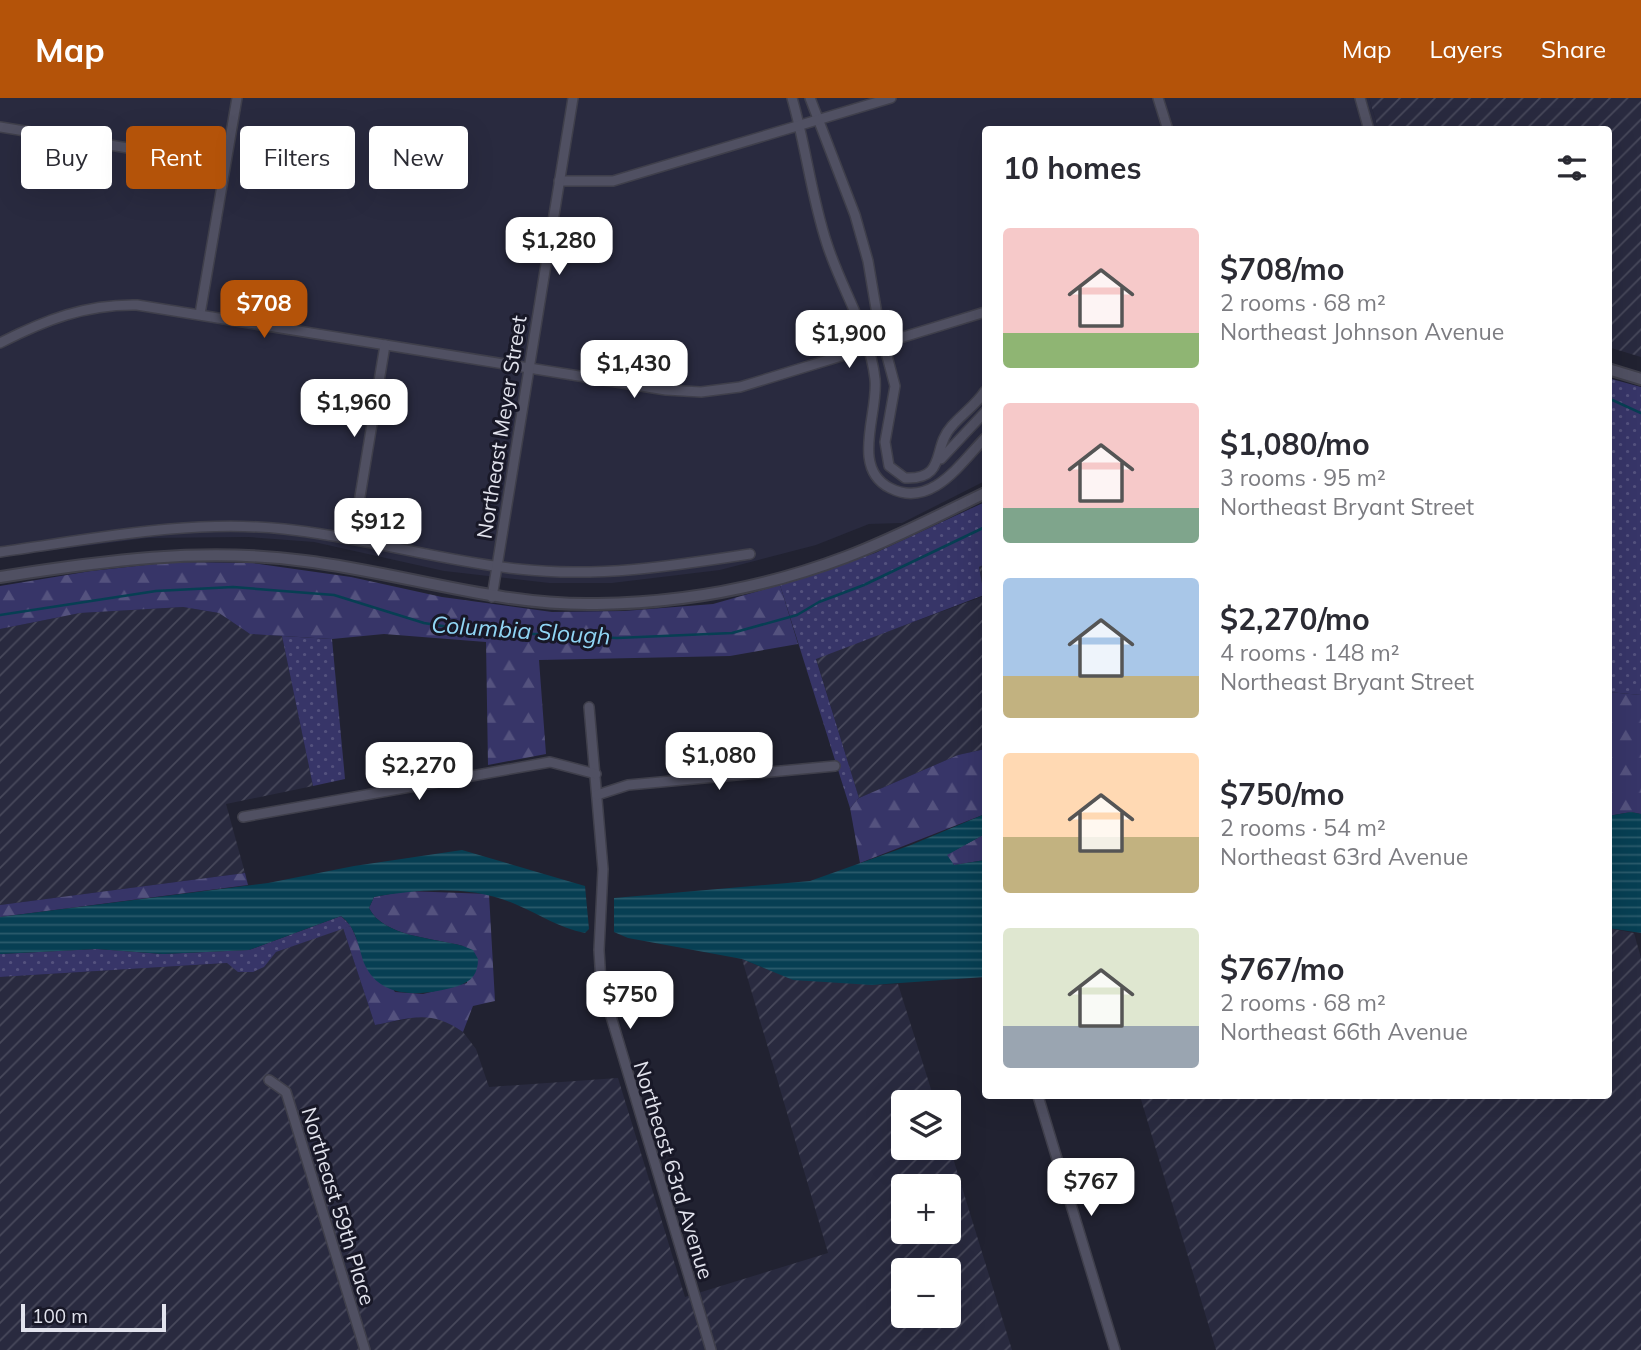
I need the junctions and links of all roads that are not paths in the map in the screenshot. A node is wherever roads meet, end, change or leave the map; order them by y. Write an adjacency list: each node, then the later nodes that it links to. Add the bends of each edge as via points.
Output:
1 (237, 98): 14 (street)
2 (573, 98): 15 (street, Northeast Meyer Street)
3 (792, 98): 9 (street)
4 (810, 98): 8 (street)
5 (891, 98): 8 (street)
6 (1158, 98): 10 (street)
7 (1360, 98): 11 (street)
8 (817, 121): 9 (street); 20 (street, via 860,230)
9 (800, 126): 15 (street, via 613,181); 22 (street, via 825,240)
10 (1167, 126)
11 (1368, 126)
12 (0, 127): 13 (street)
13 (126, 148)
14 (226, 158)
15 (559, 181): 23 (street, Northeast Meyer Street)
16 (221, 189): 18 (street)
17 (982, 313): 20 (street)
18 (200, 314): 19 (street, via 137,305 86,307 43,321); 21 (street)
19 (0, 343)
20 (884, 344): 22 (street); 29 (street, via 895,386 885,442 889,466 905,478 915,479)
21 (384, 345): 23 (street); 31 (street)
22 (868, 349): 23 (street, via 740,387 701,392); 28 (street, via 876,394 869,456 873,470 889,488 916,494 930,491)
23 (529, 369): 34 (street, Northeast Meyer Street)
24 (1612, 370): 25 (street)
25 (1641, 379)
26 (982, 394): 29 (street, via 946,434)
27 (982, 415): 29 (street)
28 (982, 441)
29 (937, 464)
30 (982, 494): 36 (street, via 846,557 745,587 615,604)
31 (353, 538): 32 (street, via 251,527 163,531); 34 (street)
32 (0, 552)
33 (750, 554): 34 (street, via 619,572)
34 (496, 566): 36 (street, Northeast Meyer Street)
35 (0, 578): 36 (street, via 120,559 254,556 349,567)
36 (492, 597)
37 (589, 706): 39 (street, Northeast 63rd Avenue)
38 (835, 766): 40 (street, via 628,785)
39 (596, 774): 40 (street, Northeast 63rd Avenue); 41 (street, via 550,762)
40 (597, 795): 45 (street, Northeast 63rd Avenue, via 603,869 601,983)
41 (243, 817)
42 (269, 1080): 44 (street, Northeast 59th Place, via 286,1092)
43 (1039, 1099): 46 (street)
44 (365, 1350)
45 (711, 1350)
46 (1115, 1350)

